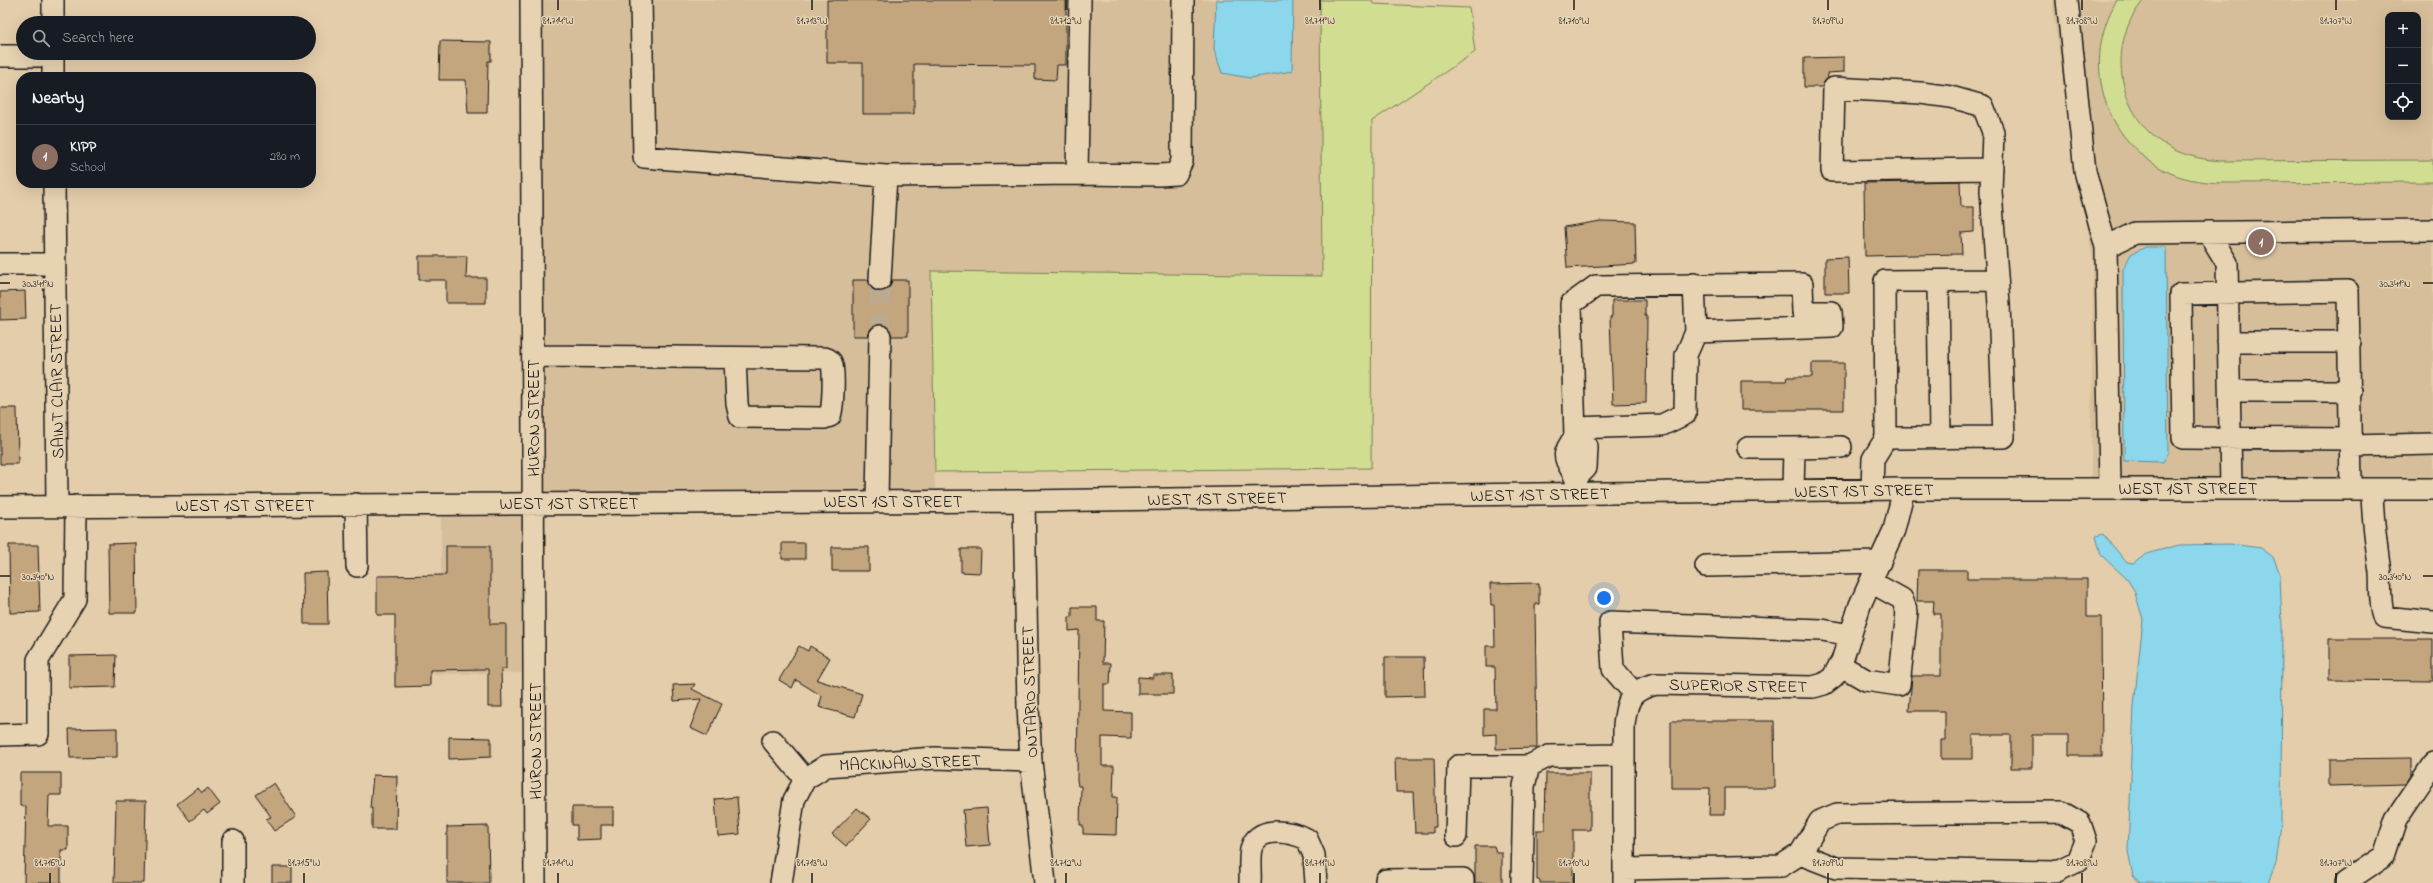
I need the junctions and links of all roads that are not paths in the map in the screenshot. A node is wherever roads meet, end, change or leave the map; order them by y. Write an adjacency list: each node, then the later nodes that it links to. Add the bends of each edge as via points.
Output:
1 (52, 0): 7 (street)
2 (531, 0): 30 (street, HURON STREET)
3 (641, 0): 14 (street, via 644,157)
4 (1080, 0): 13 (street)
5 (1183, 0): 13 (street, via 1182,161 1176,174)
6 (2067, 0): 18 (street, via 2085,171)
7 (53, 16)
8 (16, 55): 9 (street)
9 (0, 56)
10 (53, 60): 11 (street)
11 (53, 72)
12 (1992, 169): 12 (street, via 1993,132 1983,106 1951,97 1921,93 1834,88 1832,171); 22 (street)
13 (1077, 174): 14 (street)
14 (886, 176): 21 (street)
15 (54, 188): 20 (street, SAINT CLAIR STREET)
16 (2433, 230): 17 (street)
17 (2208, 232): 18 (street, via 2136,233); 25 (street, via 2227,264)
18 (2106, 247): 44 (street)
19 (0, 264): 20 (street)
20 (55, 264): 56 (street, SAINT CLAIR STREET)
21 (880, 280)
22 (1997, 280): 23 (street); 36 (street, via 2004,437)
23 (1938, 281): 35 (street, via 1885,281); 36 (street)
24 (1694, 284): 26 (street); 26 (street, via 1802,284 1803,312 1831,312 1832,327); 34 (street, via 1596,286 1571,304)
25 (2227, 294): 28 (street); 29 (street, via 2348,291); 37 (street, via 2181,294 2183,438)
26 (1696, 332): 34 (street, via 1686,355 1685,414 1662,425)
27 (880, 336): 52 (street)
28 (2228, 342): 29 (street); 32 (street)
29 (2350, 342): 33 (street)
30 (533, 356): 31 (street); 55 (street, HURON STREET)
31 (735, 358): 31 (street, via 827,359 832,365 833,406 830,416 740,417)
32 (2230, 390): 33 (street); 37 (street)
33 (2351, 390): 38 (street)
34 (1575, 432): 43 (street, via 1567,447 1566,465)
35 (1886, 438): 36 (street); 50 (street, via 1873,459)
36 (1940, 438)
37 (2231, 439): 38 (street); 45 (street)
38 (2352, 442): 39 (street); 47 (street)
39 (2433, 444)
40 (1841, 447): 42 (street)
41 (1748, 448): 42 (street)
42 (1794, 448): 51 (street)
43 (1576, 486): 51 (street, WEST 1ST STREET); 53 (street, WEST 1ST STREET)
44 (2110, 488): 45 (street, WEST 1ST STREET); 46 (street, WEST 1ST STREET)
45 (2231, 488): 47 (street, WEST 1ST STREET)
46 (1904, 489): 50 (street, WEST 1ST STREET); 58 (street, SUPERIOR STREET, via 1894,530)
47 (2351, 489): 48 (street, WEST 1ST STREET)
48 (2372, 489): 49 (street, WEST 1ST STREET); 62 (street, via 2372,521 2384,617)
49 (2433, 489)
50 (1872, 490): 51 (street, WEST 1ST STREET)
51 (1793, 491)
52 (877, 501): 53 (street, WEST 1ST STREET); 55 (street, WEST 1ST STREET)
53 (1024, 501): 69 (street, ONTARIO STREET)
54 (356, 504): 55 (street, WEST 1ST STREET); 56 (street, WEST 1ST STREET); 59 (street)
55 (534, 504): 78 (street, HURON STREET)
56 (67, 506): 57 (street, WEST 1ST STREET); 66 (street, SAINT CLAIR STREET, via 75,599 38,660 38,734)
57 (0, 507)
58 (1880, 562): 60 (street); 61 (street, SUPERIOR STREET)
59 (357, 566)
60 (1706, 566)
61 (1871, 582): 63 (street, SUPERIOR STREET); 64 (street, via 1902,599 1907,612 1899,685 1866,680)
62 (2433, 622)
63 (1851, 635): 64 (street, SUPERIOR STREET); 65 (street, via 1822,630 1610,622 1613,669)
64 (1840, 665): 65 (street, SUPERIOR STREET, via 1824,684 1814,687 1656,684 1644,686)
65 (1634, 693): 68 (street, via 1627,704)
66 (0, 735)
67 (773, 741): 72 (street)
68 (1624, 755): 71 (street, via 1549,756); 76 (street)
69 (1031, 761): 72 (street, MACKINAW STREET, via 935,758 882,760 826,766); 80 (street, ONTARIO STREET)
70 (2433, 764): 86 (street, via 2396,819 2384,856)
71 (1529, 766): 73 (street, via 1458,766); 85 (street, via 1524,786)
72 (804, 779): 79 (street, via 794,800)
73 (1456, 836)
74 (233, 841): 77 (street)
75 (1800, 854): 75 (street, via 1820,821 1837,814 2061,812 2080,823 2086,841 2078,861 2055,872 1836,868); 76 (street, via 1782,866)
76 (1624, 876)
77 (233, 883)
78 (535, 883)
79 (780, 883)
80 (1045, 883)
81 (1250, 883): 82 (street, via 1251,846 1258,836 1292,832 1307,839 1314,855)
82 (1316, 883)
83 (1386, 883): 84 (street, via 1386,880 1462,880)
84 (1463, 883)
85 (1522, 883)
86 (2344, 883)

